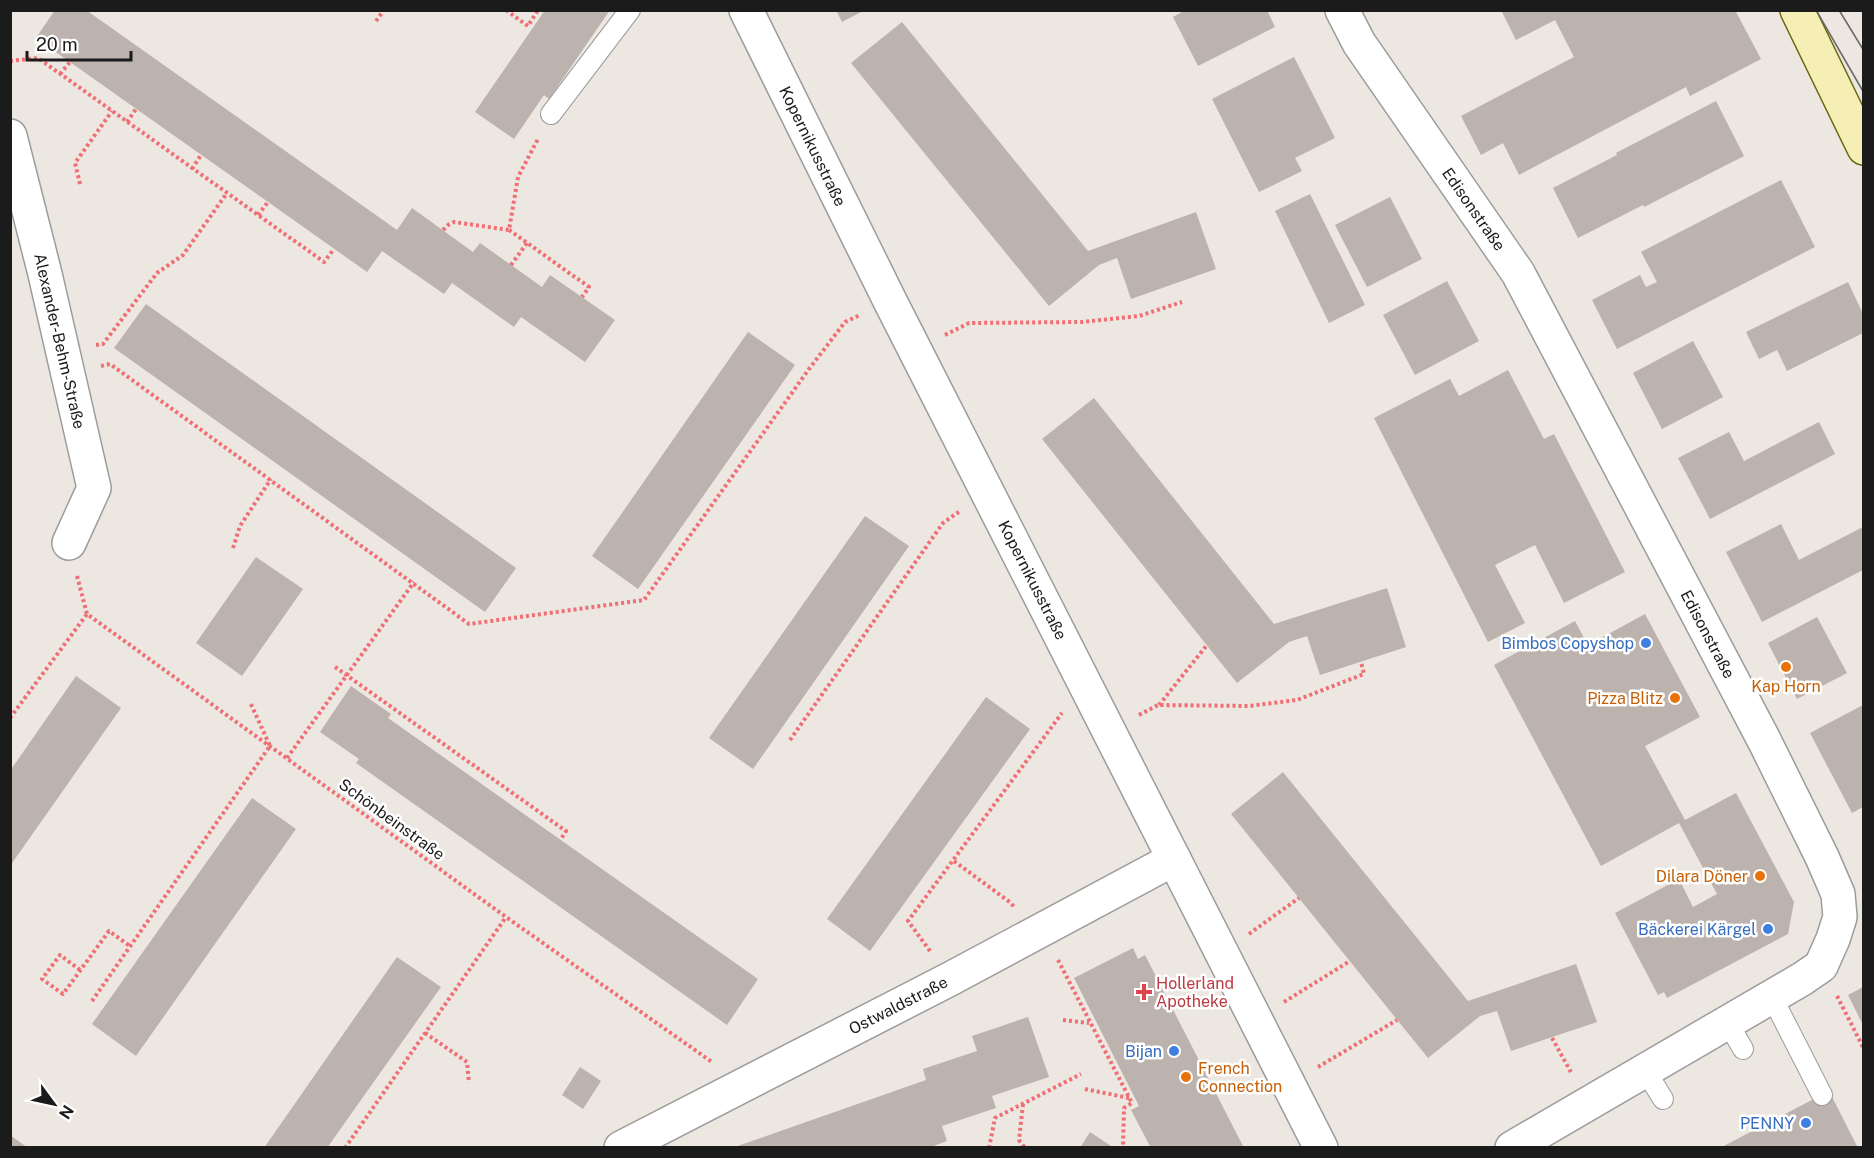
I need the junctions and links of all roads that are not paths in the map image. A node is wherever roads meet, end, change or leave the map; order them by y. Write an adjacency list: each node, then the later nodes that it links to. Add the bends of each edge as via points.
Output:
1 (630, 10): 5 (lane)
2 (746, 10): 9 (street, Kopernikusstraße)
3 (1342, 10): 10 (street, Edisonstraße, via 1359,43 1518,273 1822,856 1838,894 1840,917 1833,939 1821,966)
4 (1797, 10): 7 (main road)
5 (551, 114)
6 (10, 136): 8 (street, Alexander-Behm-Straße, via 94,488)
7 (1863, 148)
8 (69, 543)
9 (1174, 860): 14 (street, Ostwaldstraße); 15 (street, Kopernikusstraße)
10 (1772, 997): 11 (street, via 1735,1036); 12 (lane)
11 (1645, 1070): 13 (lane); 16 (street)
12 (1822, 1095)
13 (1663, 1099)
14 (621, 1148)
15 (1321, 1148)
16 (1512, 1148)

